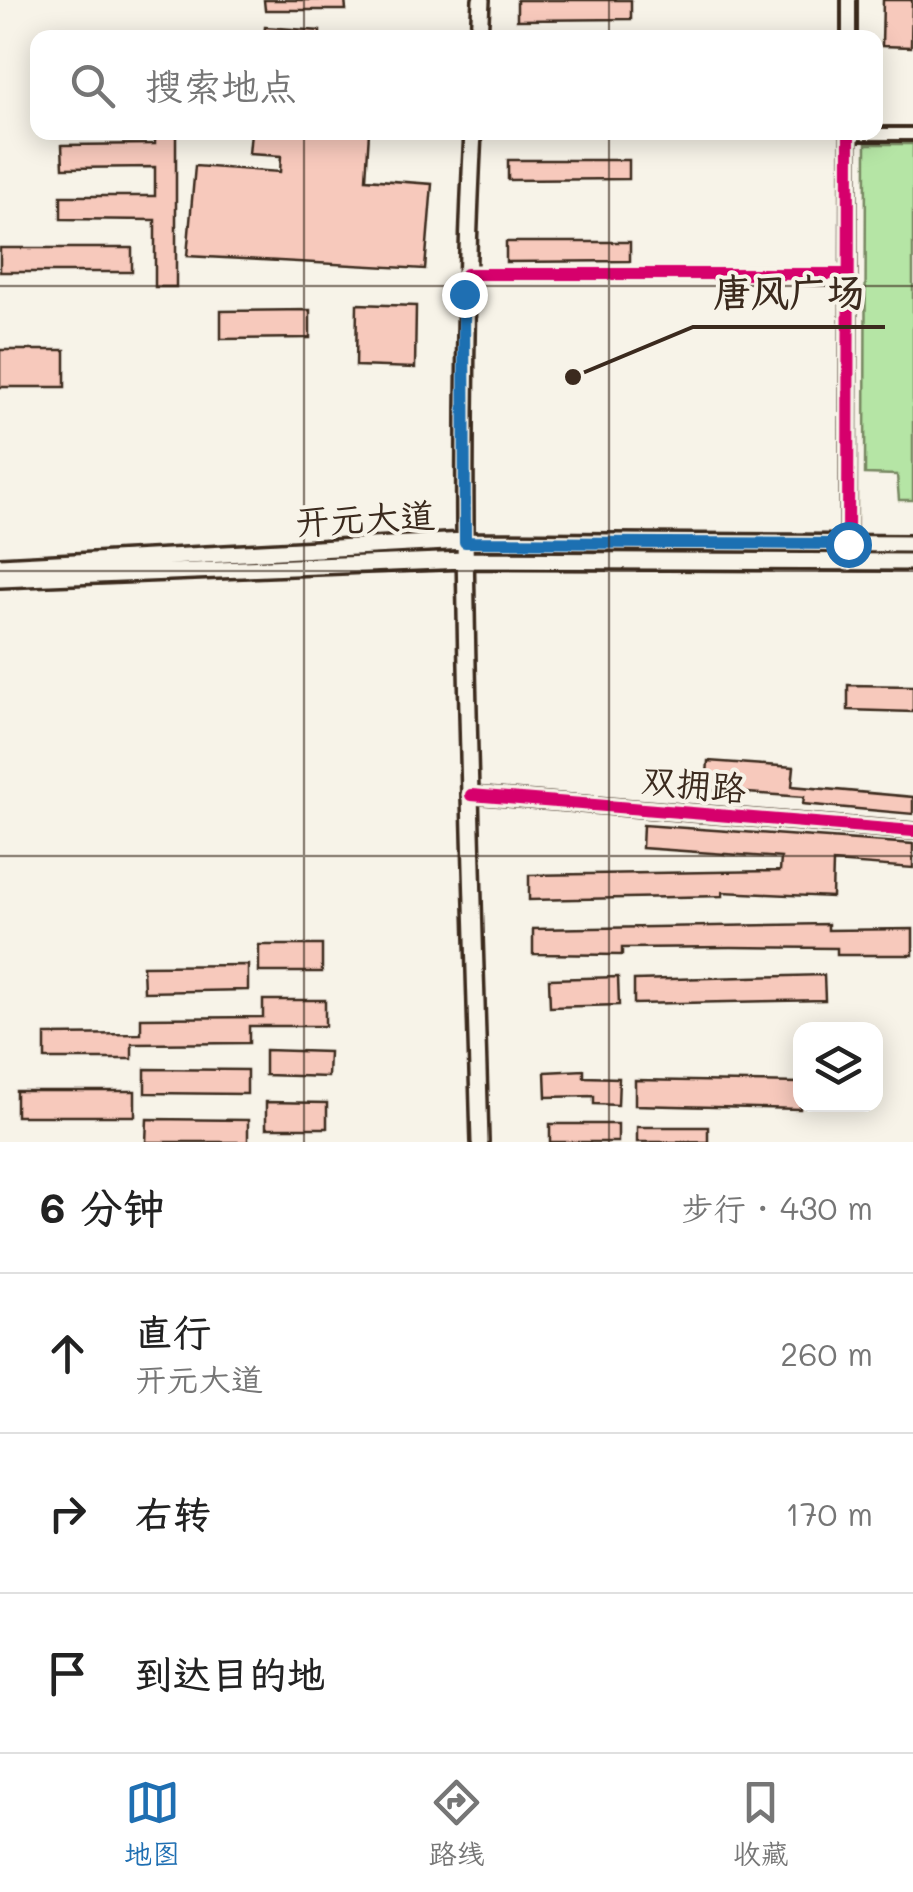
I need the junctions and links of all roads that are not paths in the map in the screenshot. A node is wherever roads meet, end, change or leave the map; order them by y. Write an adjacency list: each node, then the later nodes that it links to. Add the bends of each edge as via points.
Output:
1 (481, 0): 3 (main road)
2 (849, 0): 4 (street)
3 (479, 30)
4 (849, 30)
5 (883, 134): 6 (street)
6 (913, 134)
7 (474, 140): 9 (main road)
8 (849, 140): 10 (street)
9 (466, 274): 10 (street); 11 (main road)
10 (848, 274): 12 (street)
11 (465, 542): 12 (main road, 开元大道); 14 (main road); 17 (main road, 开元大道)
12 (848, 544): 13 (main road, 开元大道); 15 (street)
13 (913, 544)
14 (464, 560): 15 (main road, 开元大道); 18 (main road, 开元大道); 19 (main road)
15 (848, 562): 16 (main road, 开元大道)
16 (913, 562)
17 (0, 566)
18 (0, 579)
19 (470, 795): 20 (street, 双拥路); 21 (main road)
20 (913, 831)
21 (480, 1142)

